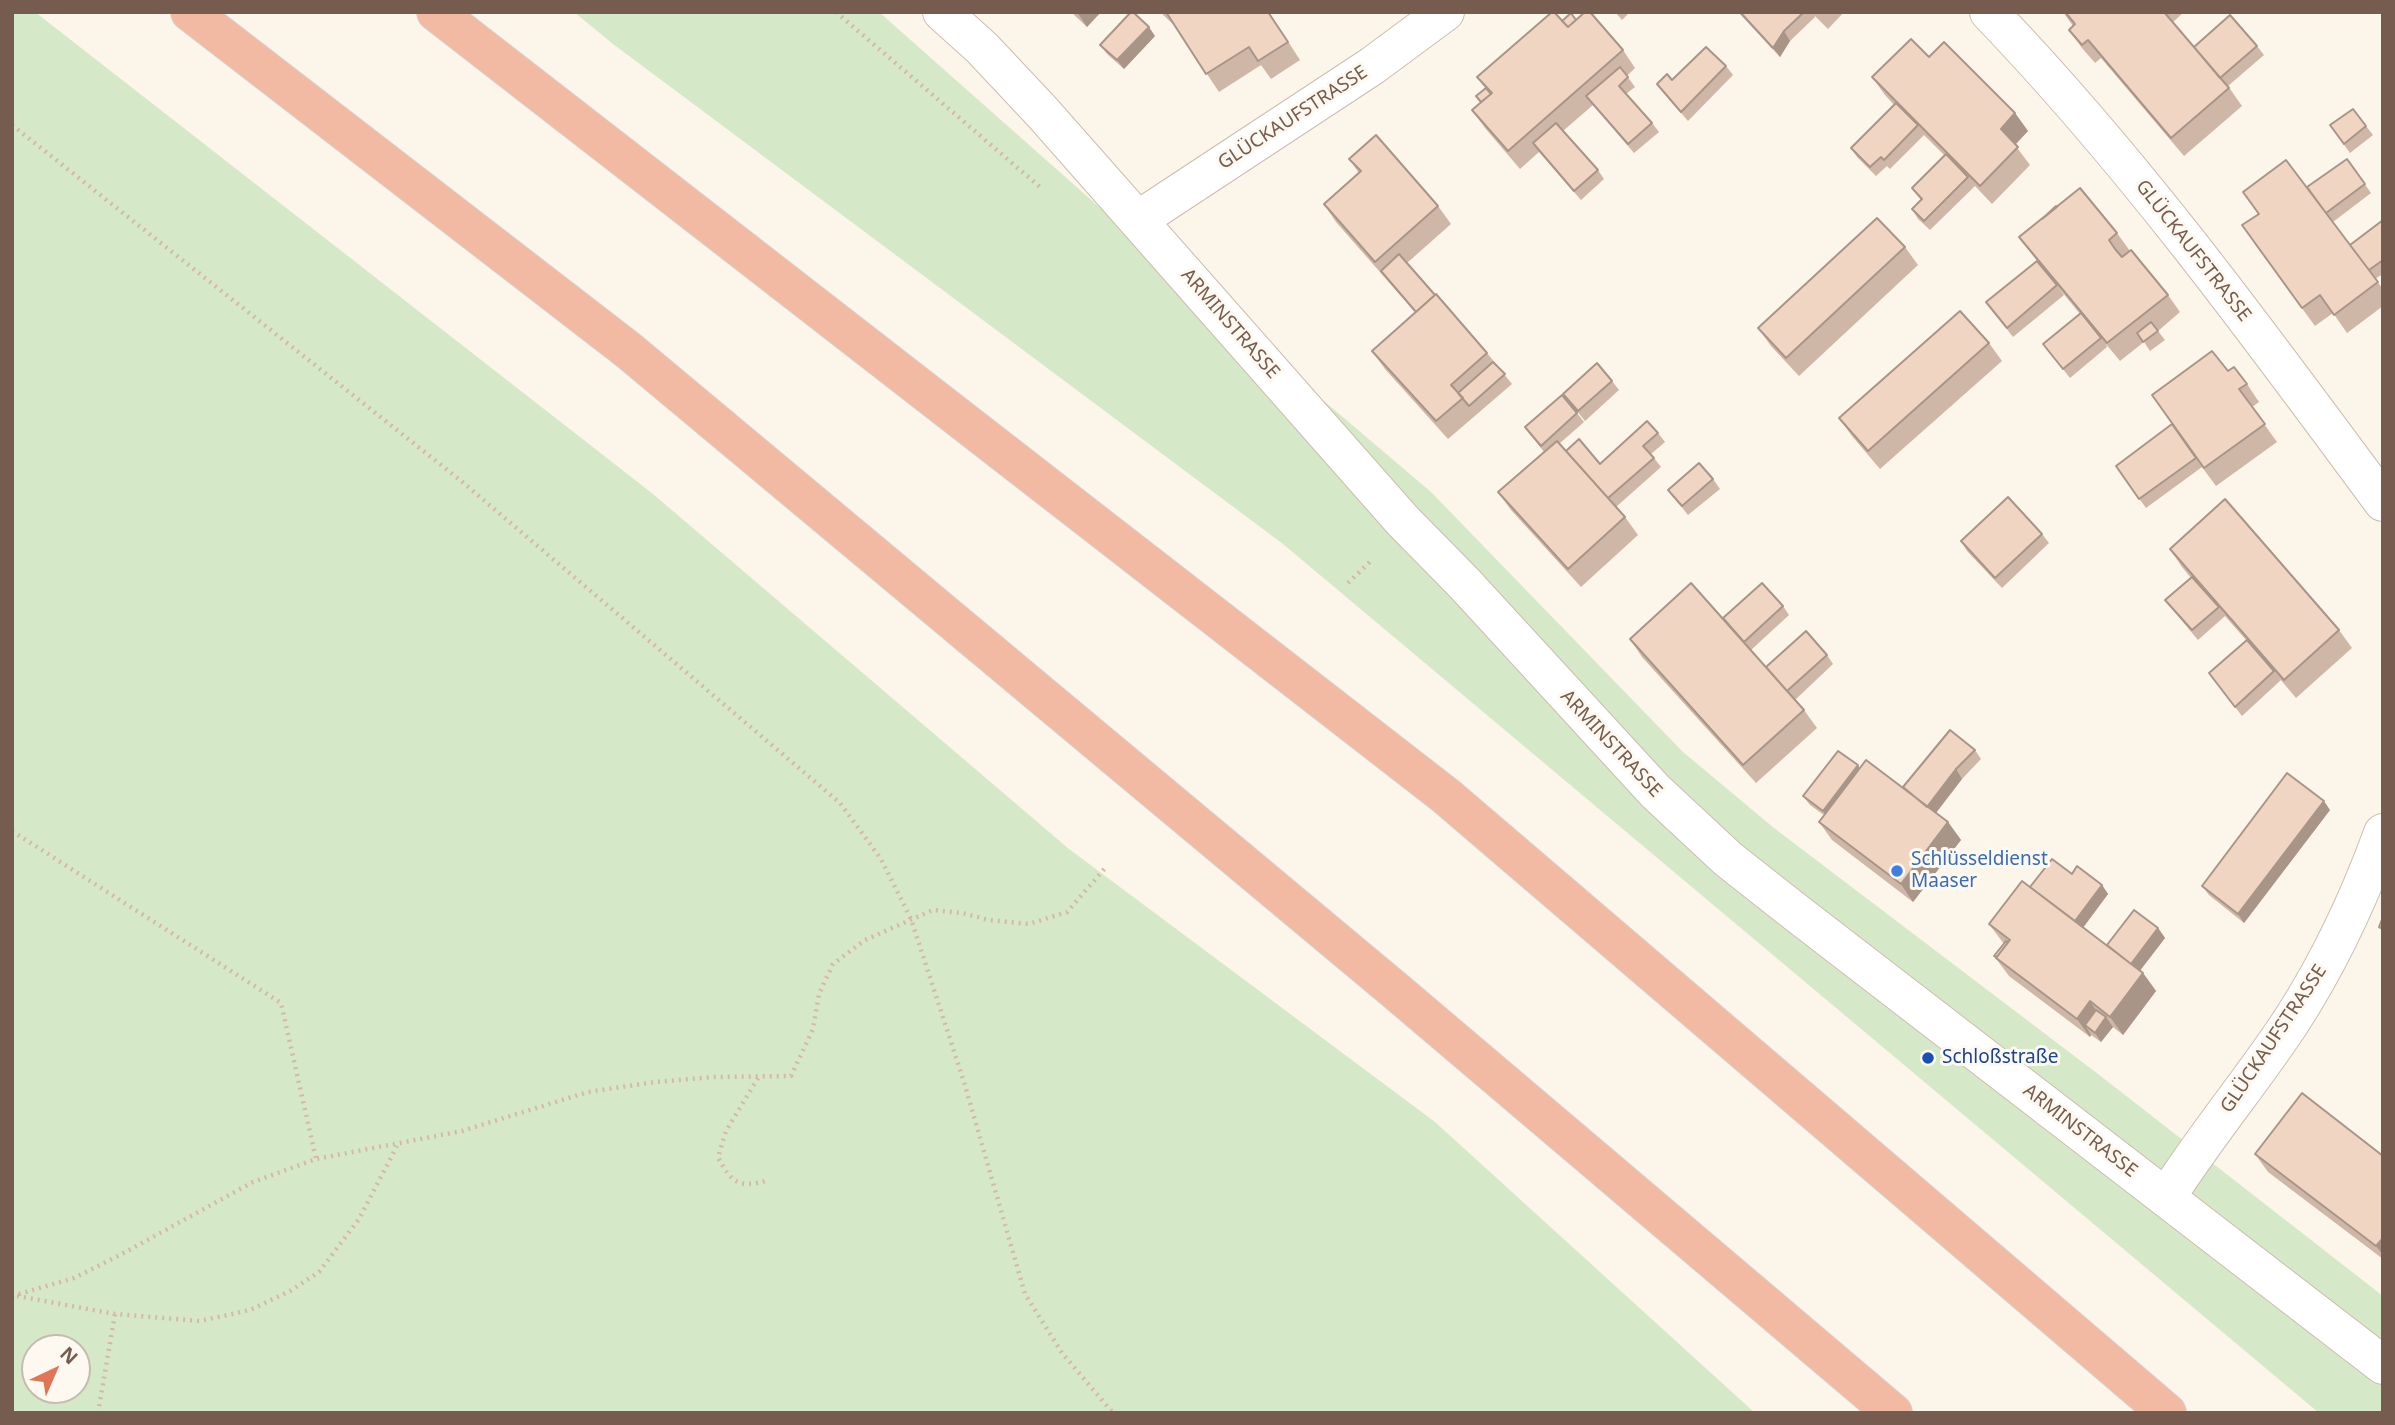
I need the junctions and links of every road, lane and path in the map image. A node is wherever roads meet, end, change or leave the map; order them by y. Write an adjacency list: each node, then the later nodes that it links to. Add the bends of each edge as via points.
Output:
1 (190, 12): 25 (highway, via 628,350)
2 (436, 12): 26 (highway, via 1446,796)
3 (942, 12): 7 (street, ARMINSTRASSE, via 982,48)
4 (1445, 12): 7 (street, GLÜCKAUFSTRASSE, via 1372,66)
5 (1989, 12): 8 (street, GLÜCKAUFSTRASSE, via 2046,71 2219,280)
6 (12, 125): 14 (path, via 460,480 840,803 881,859)
7 (1138, 220): 19 (street, ARMINSTRASSE, via 1403,521 1655,792 1750,876)
8 (2383, 502)
9 (1379, 553): 10 (path)
10 (1348, 583)
11 (12, 831): 17 (path, via 281,1003)
12 (2383, 833): 19 (street, GLÜCKAUFSTRASSE, via 2329,958 2292,1021)
13 (1106, 867): 14 (path, via 1067,912 1029,924 933,910)
14 (911, 919): 15 (path, via 865,940 833,964 819,994 813,1029 791,1076); 24 (path, via 1025,1294 1062,1353)
15 (758, 1078): 16 (path, via 713,1077 588,1092 462,1131); 18 (path, via 726,1131 718,1157 727,1174 740,1184)
16 (397, 1145): 17 (path); 21 (path, via 359,1219 319,1272 290,1291 250,1310 200,1321)
17 (316, 1159): 20 (path, via 253,1182 74,1278)
18 (768, 1180)
19 (2166, 1198): 22 (street, ARMINSTRASSE)
20 (13, 1296): 21 (path)
21 (115, 1314): 23 (path)
22 (2383, 1365)
23 (98, 1413)
24 (1113, 1413)
25 (1893, 1413)
26 (2167, 1413)

